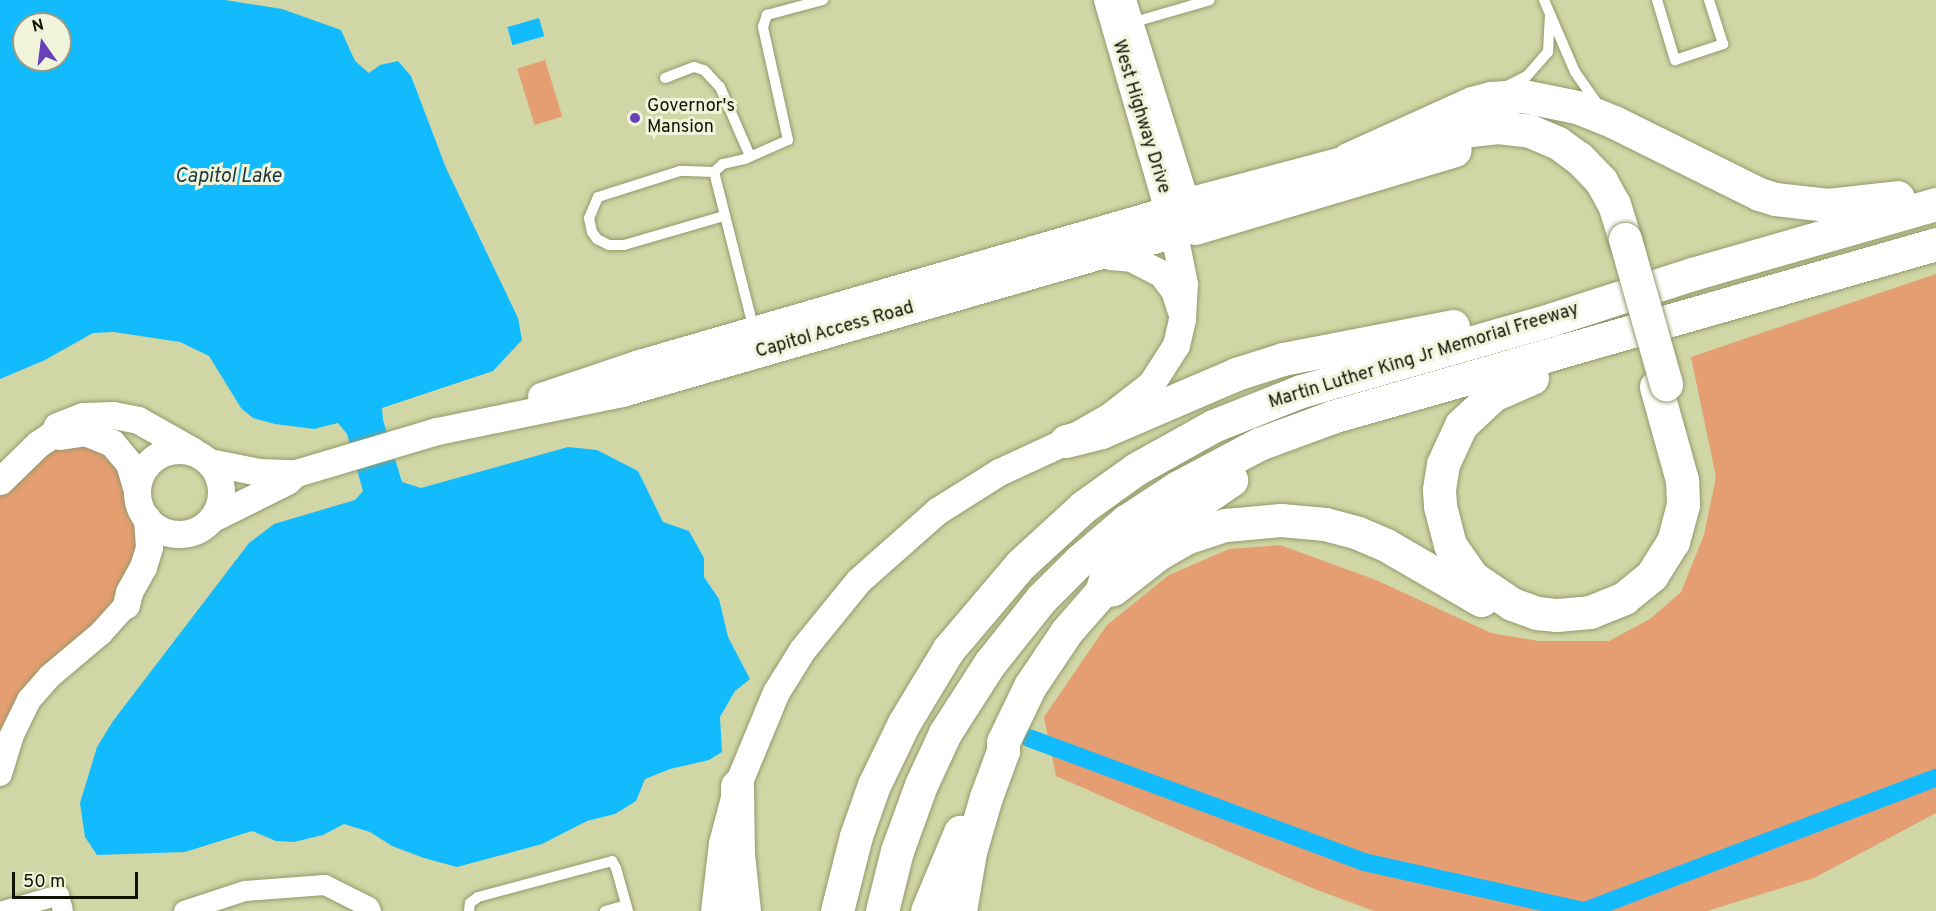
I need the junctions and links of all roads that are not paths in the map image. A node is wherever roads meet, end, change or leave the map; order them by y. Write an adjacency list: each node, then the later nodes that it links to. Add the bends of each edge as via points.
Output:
1 (823, 0): 13 (lane, via 767,15 763,27 788,140)
2 (1106, 0): 9 (street, West Highway Drive)
3 (1124, 0): 9 (street, West Highway Drive)
4 (1210, 0): 9 (lane)
5 (1545, 0): 8 (lane)
6 (1657, 0): 7 (lane, via 1675,60 1723,44)
7 (1709, 0)
8 (1550, 17): 11 (lane, via 1548,52 1535,69); 12 (lane, via 1583,87)
9 (1122, 26): 19 (street, West Highway Drive)
10 (664, 78): 13 (lane, via 694,67 704,70 720,87)
11 (1455, 110): 12 (highway, via 1491,98 1523,96 1577,107); 14 (highway)
12 (1614, 122): 16 (highway, via 1759,194 1792,203 1851,204)
13 (750, 156): 15 (lane, via 723,164)
14 (1348, 159): 19 (highway); 20 (highway, via 1483,128 1530,131 1569,150 1592,169 1614,204)
15 (714, 172): 18 (lane); 18 (lane, via 680,171 598,198 589,218 592,232 609,245 624,245)
16 (1936, 193)
17 (1936, 204): 23 (highway, Martin Luther King Jr Memorial Freeway)
18 (724, 216): 26 (lane)
19 (1181, 219): 20 (highway, via 1468,146 1502,142 1538,148 1576,170 1603,205); 22 (main road, Capitol Access Road); 25 (main road); 26 (main road, Capitol Access Road)
20 (1620, 241): 27 (highway)
21 (1936, 244): 24 (highway, Martin Luther King Jr Memorial Freeway)
22 (1097, 256): 25 (main road, via 1131,258 1152,267 1174,290); 26 (main road, Capitol Access Road)
23 (1692, 274): 30 (highway, via 1411,336 1283,358 1101,432); 52 (highway, Martin Luther King Jr Memorial Freeway, via 1264,404 1181,442 1110,487 1014,572 932,675 874,785)
24 (1788, 287): 27 (highway, via 1628,351 1523,381 1481,404 1451,444 1439,490 1446,534 1472,577 1512,604 1557,615 1582,614 1604,607 1643,584 1673,542 1683,505 1679,465); 28 (highway, Martin Luther King Jr Memorial Freeway)
25 (1182, 319): 30 (main road, via 1176,345 1152,384 1122,408)
26 (757, 341): 32 (main road, Capitol Access Road, via 601,375 473,423)
27 (1661, 385): 38 (highway, via 1693,477 1691,521 1681,551 1661,582 1634,606 1613,617 1568,626 1526,621 1358,533 1281,520 1245,522 1197,534 1158,554 1113,589)
28 (1332, 417): 38 (highway, via 1171,521 1105,580); 53 (highway, Martin Luther King Jr Memorial Freeway, via 1259,444 1178,487 1104,539 1041,600 990,663 945,733 903,831)
29 (53, 434): 31 (main road, via 57,426 73,419 103,414 125,416 156,428); 33 (main road); 34 (main road, via 92,434 112,443 129,463)
30 (1066, 441): 42 (main road, via 967,490 910,532 858,581 788,670 761,723)
31 (204, 459): 32 (main road, via 259,472); 34 (main road, via 177,449 157,455 141,470); 36 (main road, via 219,476 221,488)
32 (296, 473): 36 (main road, Capitol Access Road)
33 (0, 481)
34 (136, 487): 35 (main road)
35 (147, 518): 37 (main road, via 158,528); 39 (main road, via 149,547)
36 (213, 518): 37 (main road, via 200,529)
37 (180, 534): 39 (main road, via 139,599)
38 (1101, 592): 40 (highway, via 1050,655 1021,702)
39 (126, 605): 41 (street, via 30,700 11,737)
40 (1003, 742): 54 (highway, via 995,748); 55 (highway, via 970,852)
41 (0, 774)
42 (737, 786): 50 (main road, via 722,843); 51 (highway)
43 (61, 903): 45 (street)
44 (627, 908): 48 (lane, via 616,868 612,861 603,861 478,897 470,903); 49 (lane)
45 (3, 911)
46 (184, 911): 47 (street, via 245,891 325,885)
47 (371, 911)
48 (469, 911)
49 (605, 911)
50 (714, 911)
51 (744, 911)
52 (837, 911)
53 (882, 911)
54 (927, 911)
55 (960, 911)

